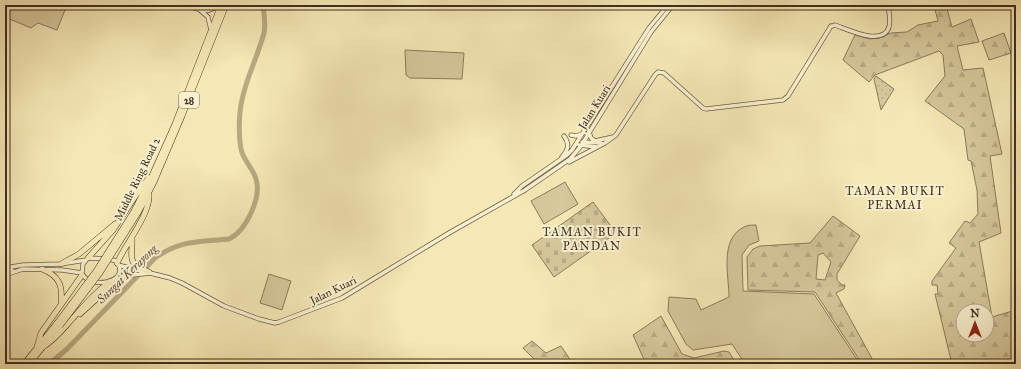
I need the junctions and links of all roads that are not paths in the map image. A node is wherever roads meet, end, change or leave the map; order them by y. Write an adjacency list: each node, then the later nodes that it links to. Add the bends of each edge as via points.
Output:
1 (187, 5): 8 (street)
2 (217, 5): 8 (street, via 210,10)
3 (221, 5): 9 (highway, Middle Ring Road 2 / 28)
4 (226, 5): 22 (highway, Middle Ring Road 2 / 28, via 193,91)
5 (668, 5): 11 (street, Jalan Kuari, via 649,28)
6 (673, 5): 10 (street, Jalan Kuari, via 651,32)
7 (888, 5): 14 (street, via 889,25 882,35 871,36 831,26 788,96 780,101 706,109 664,72 658,72)
8 (200, 10): 9 (street, via 208,17)
9 (211, 31): 21 (highway, Middle Ring Road 2 / 28)
10 (589, 132): 14 (street, via 595,141); 17 (street, Jalan Kuari)
11 (583, 133): 12 (street); 15 (street, Jalan Kuari)
12 (572, 135)
13 (564, 136): 19 (street, via 568,142 568,149)
14 (614, 137): 16 (street)
15 (577, 142): 17 (street); 19 (street, Jalan Kuari, via 568,155)
16 (604, 143): 17 (street); 18 (street)
17 (582, 144): 18 (street); 20 (street, Jalan Kuari)
18 (598, 147): 20 (street)
19 (559, 161): 23 (street, Jalan Kuari)
20 (564, 163): 23 (street, Jalan Kuari, via 525,190)
21 (154, 172): 24 (highway, Middle Ring Road 2 / 28); 25 (highway)
22 (149, 193): 24 (highway, Middle Ring Road 2 / 28); 26 (highway, via 148,204)
23 (510, 197): 34 (street, Jalan Kuari, via 342,298 275,323 224,306 182,283)
24 (136, 212): 42 (highway, Middle Ring Road 2 / 28, bridge)
25 (122, 218): 27 (highway, via 105,241); 28 (highway, via 79,254)
26 (132, 237): 29 (highway); 31 (highway, via 131,257)
27 (87, 259): 28 (street); 29 (street, via 110,259); 36 (street)
28 (60, 264): 30 (street, via 30,264)
29 (118, 264): 31 (street); 38 (street)
30 (5, 268): 32 (street)
31 (138, 268): 34 (highway)
32 (23, 269): 33 (street); 35 (street)
33 (42, 269): 36 (street); 40 (highway, via 53,274 60,283)
34 (151, 272): 37 (street, Jalan Kuari)
35 (5, 274)
36 (82, 274): 39 (street, via 91,281); 40 (highway)
37 (125, 275): 38 (street, Jalan Kuari); 41 (highway)
38 (116, 278): 39 (street)
39 (109, 282): 41 (highway, via 97,291)
40 (61, 304): 44 (highway, via 41,333)
41 (70, 322): 43 (highway, via 54,340)
42 (58, 324): 43 (highway, Middle Ring Road 2 / 28); 44 (highway, Middle Ring Road 2 / 28)
43 (43, 346): 46 (highway, Middle Ring Road 2 / 28)
44 (37, 347): 45 (highway, Middle Ring Road 2 / 28)
45 (24, 364)
46 (29, 364)

